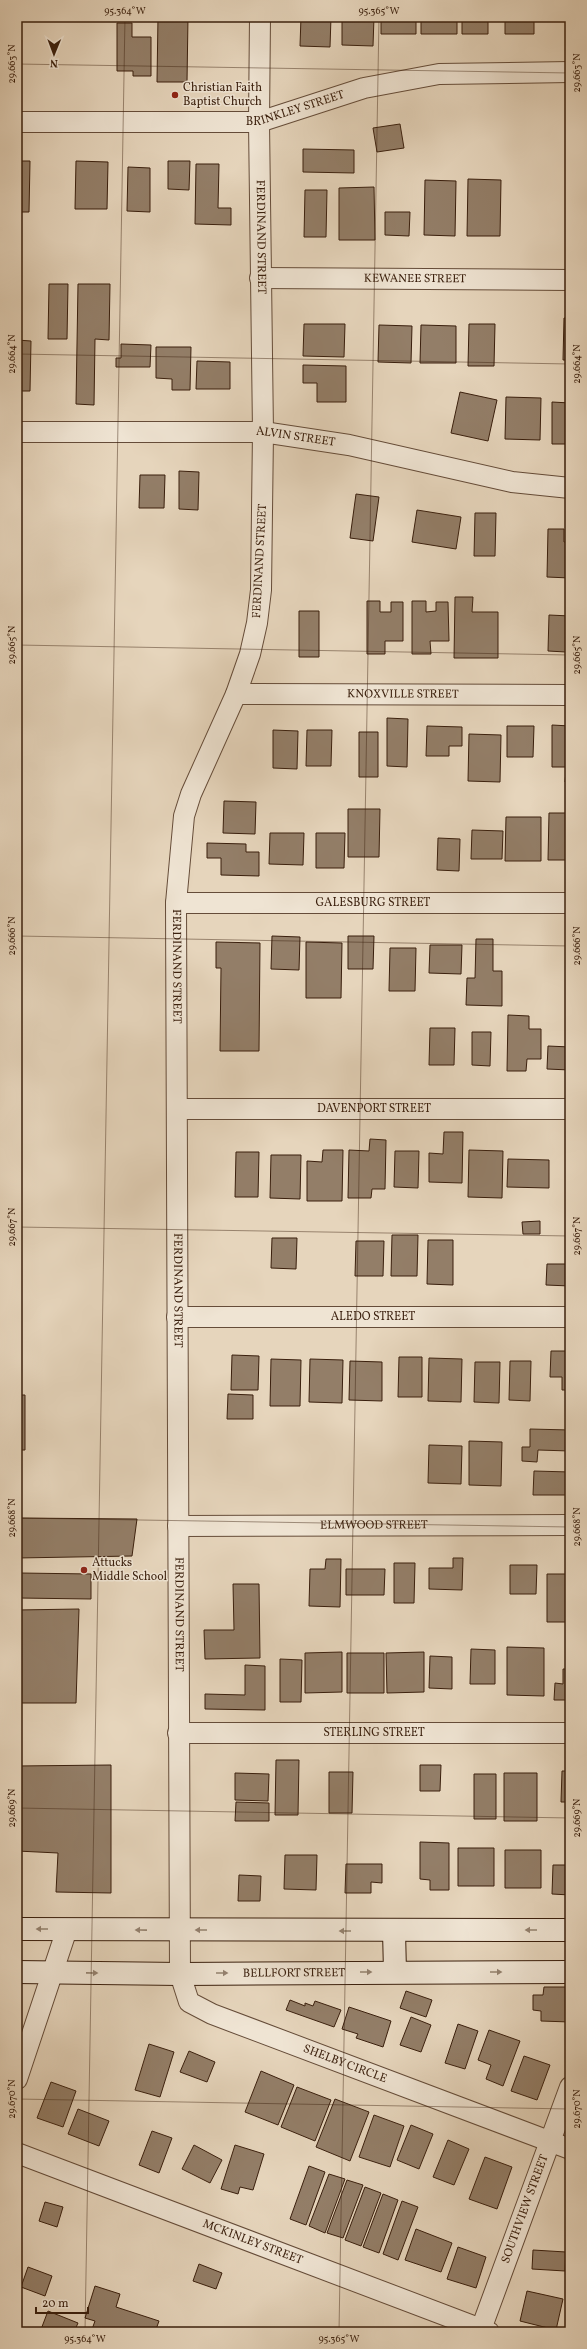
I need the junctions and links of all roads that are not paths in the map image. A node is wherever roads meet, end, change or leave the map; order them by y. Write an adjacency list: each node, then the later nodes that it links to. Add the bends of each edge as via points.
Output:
1 (260, 17): 4 (street, FERDINAND STREET)
2 (570, 72): 4 (street, BRINKLEY STREET, via 439,74 364,88)
3 (17, 122): 4 (street, BRINKLEY STREET)
4 (259, 122): 5 (street, FERDINAND STREET)
5 (260, 278): 6 (street, KEWANEE STREET); 8 (street, FERDINAND STREET)
6 (570, 280)
7 (17, 432): 8 (street, ALVIN STREET)
8 (263, 432): 9 (street, ALVIN STREET, via 349,445 512,482); 10 (street, FERDINAND STREET, via 262,590 250,654)
9 (570, 488)
10 (236, 694): 11 (street, KNOXVILLE STREET); 12 (street, FERDINAND STREET, via 191,794 184,816)
11 (570, 695)
12 (176, 903): 13 (street, GALESBURG STREET); 15 (street, FERDINAND STREET)
13 (570, 903)
14 (570, 1109): 15 (street, DAVENPORT STREET)
15 (177, 1110): 16 (street, FERDINAND STREET)
16 (177, 1317): 17 (street, ALEDO STREET); 19 (street, FERDINAND STREET)
17 (570, 1317)
18 (570, 1525): 19 (street, ELMWOOD STREET)
19 (178, 1526): 20 (street, FERDINAND STREET)
20 (178, 1733): 21 (street, STERLING STREET); 24 (street, FERDINAND STREET)
21 (570, 1733)
22 (17, 1929): 23 (main road, one-way to 22)
23 (67, 1929): 24 (main road, one-way to 23); 28 (street)
24 (180, 1930): 26 (main road, one-way to 24); 31 (street, SHELBY CIRCLE)
25 (570, 1930): 26 (main road, one-way to 26)
26 (394, 1931): 29 (main road)
27 (17, 1972): 28 (main road, BELLFORT STREET)
28 (53, 1972): 31 (main road, BELLFORT STREET, one-way to 31); 32 (street)
29 (395, 1972): 30 (main road, BELLFORT STREET, one-way to 30); 31 (main road, BELLFORT STREET, one-way to 29)
30 (570, 1972)
31 (180, 1974): 34 (street, SHELBY CIRCLE, via 189,2002 207,2012)
32 (17, 2080)
33 (570, 2087): 34 (street, SOUTHVIEW STREET)
34 (550, 2142): 35 (street, SHELBY CIRCLE); 37 (street, SOUTHVIEW STREET)
35 (570, 2149)
36 (17, 2153): 37 (street, MCKINLEY STREET)
37 (484, 2331)

